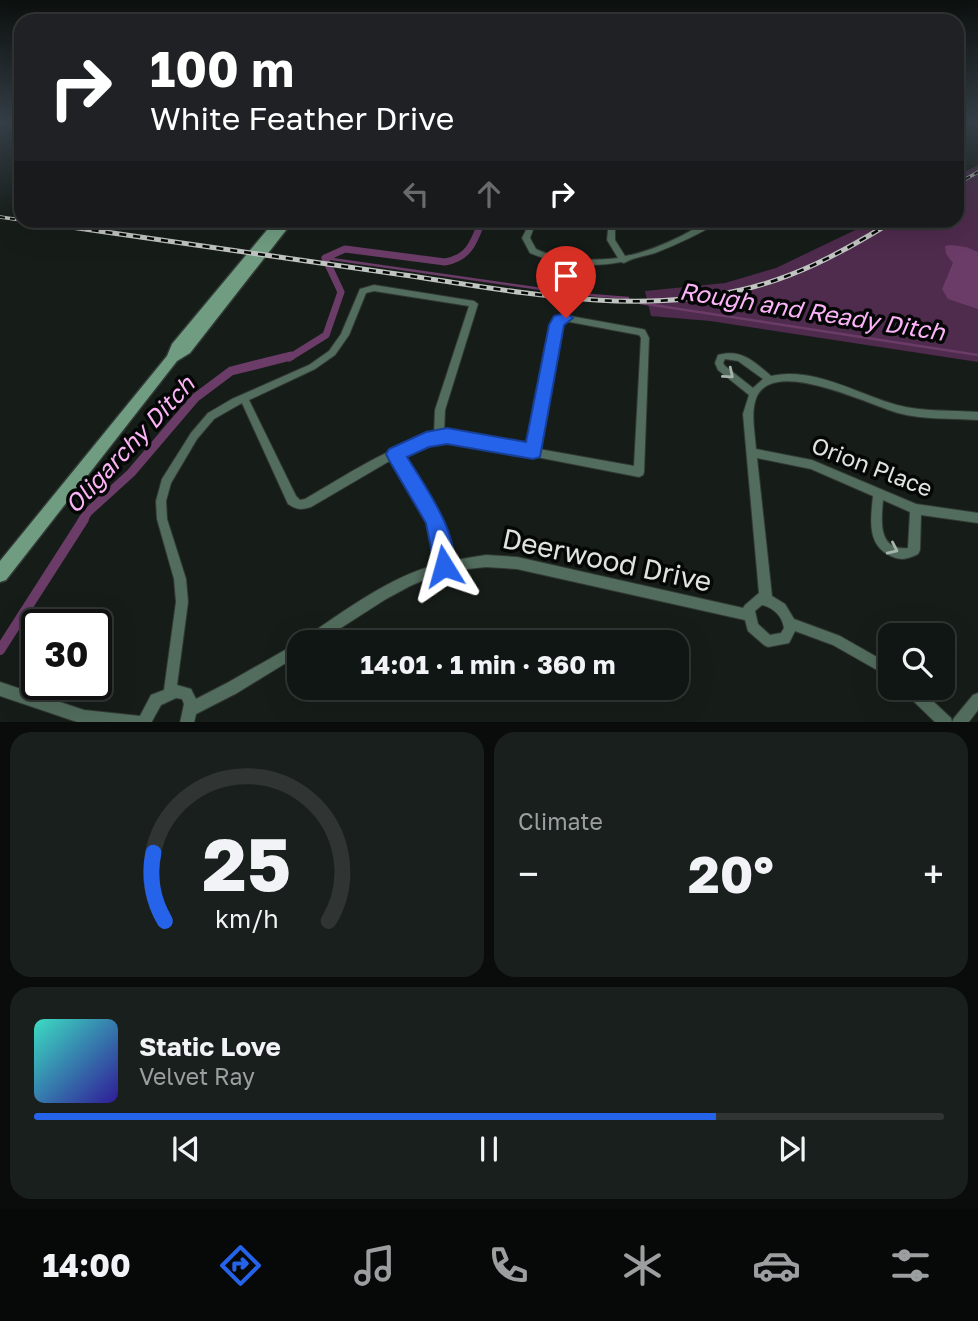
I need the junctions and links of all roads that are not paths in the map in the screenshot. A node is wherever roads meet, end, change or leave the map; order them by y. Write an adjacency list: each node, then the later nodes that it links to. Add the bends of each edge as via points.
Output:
1 (273, 228): 7 (main road, via 176,347)
2 (284, 228): 7 (main road, via 186,350)
3 (530, 228): 6 (street, via 526,238 533,251 543,256)
4 (612, 228): 6 (street, via 611,240)
5 (697, 228): 6 (street, via 650,254)
6 (624, 261)
7 (173, 358): 20 (main road)
8 (771, 381): 9 (street); 9 (street, one-way to 9, via 738,356 721,357 721,368); 11 (street, via 803,377 900,410)
9 (753, 393): 14 (street, via 748,414)
10 (244, 398): 12 (street, via 332,354 366,289 474,304 440,410); 15 (street, via 292,500 304,505); 28 (street, via 216,412 203,425 163,491 162,519 182,602)
11 (978, 416)
12 (439, 436): 13 (street); 15 (street)
13 (533, 452): 13 (street, via 639,472 645,338 636,329 558,321)
14 (751, 452): 16 (street, Orion Place, via 812,465); 21 (street)
15 (396, 454): 19 (street, via 436,521)
16 (879, 493): 17 (street, Orion Place); 17 (street, one-way to 17, via 876,534 894,552 914,550)
17 (916, 509): 18 (street, Orion Place)
18 (978, 518)
19 (444, 566): 22 (street, Deerwood Drive, via 481,560 517,563); 24 (street, Deerwood Drive, via 401,583)
20 (0, 573)
21 (766, 600): 22 (street, via 751,604); 23 (street, via 781,608)
22 (748, 615): 23 (street, via 756,633 774,642 785,639)
23 (789, 623): 26 (street, via 852,648)
24 (327, 630)
25 (287, 655): 31 (street)
26 (878, 664)
27 (0, 689): 32 (street, via 84,717)
28 (170, 691): 31 (street, via 186,694); 33 (street, via 150,707)
29 (922, 700): 34 (street)
30 (978, 700): 35 (street)
31 (189, 716)
32 (133, 722)
33 (143, 722)
34 (945, 722)
35 (960, 722)

